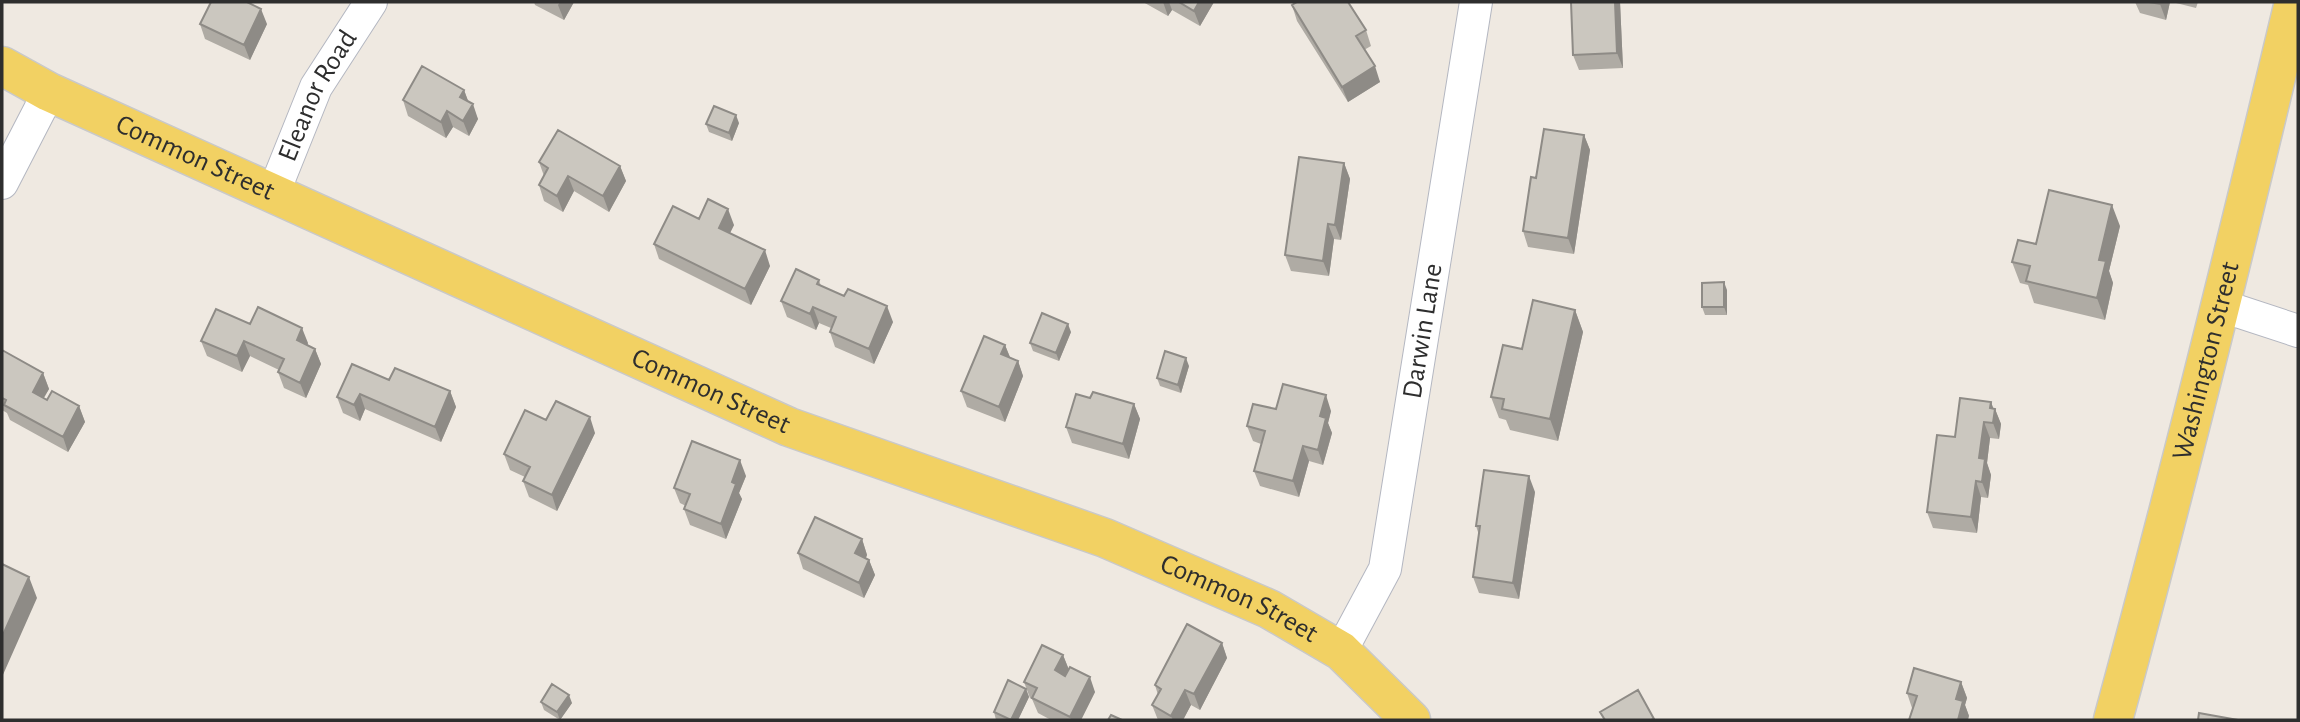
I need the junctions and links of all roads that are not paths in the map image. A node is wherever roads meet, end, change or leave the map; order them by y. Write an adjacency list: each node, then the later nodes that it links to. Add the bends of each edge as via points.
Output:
1 (371, 2): 7 (street, Eleanor Road, via 316,87)
2 (1476, 2): 10 (street, Darwin Lane, via 1385,569)
3 (2294, 2): 8 (main road, Washington Street)
4 (2, 66): 5 (main road, Common Street)
5 (49, 92): 6 (street); 7 (main road, Common Street)
6 (2, 183)
7 (272, 194): 10 (main road, Common Street, via 789,427 1105,537 1269,609)
8 (2222, 306): 9 (street); 12 (main road, Washington Street)
9 (2298, 331)
10 (1341, 651): 11 (main road, Common Street)
11 (1411, 720)
12 (2113, 720)

